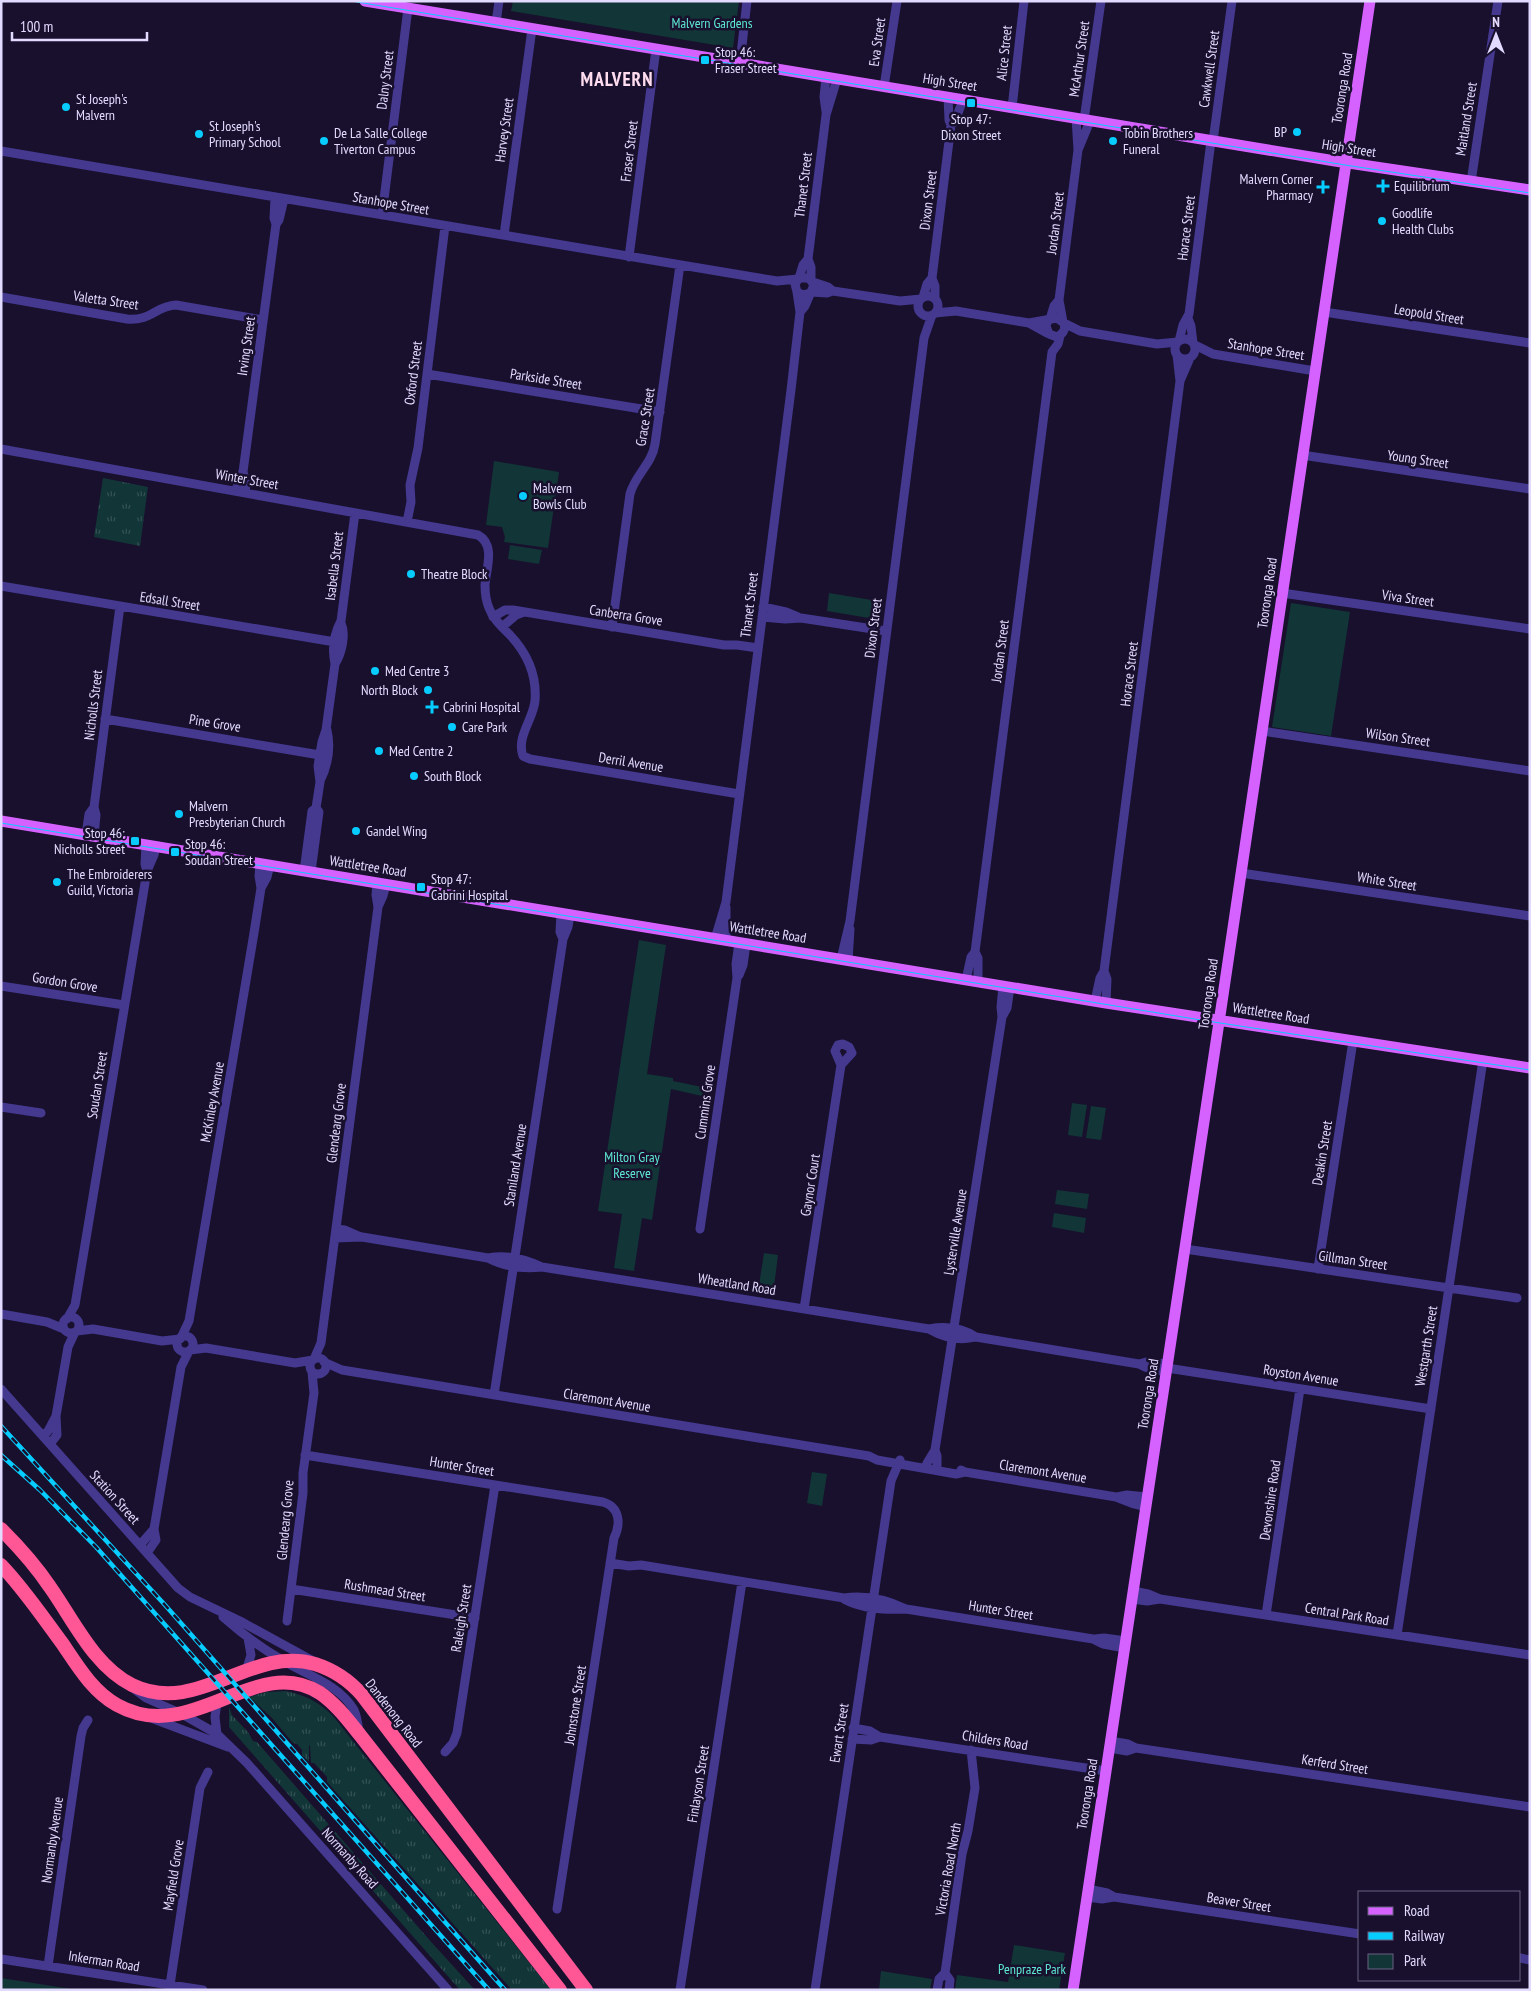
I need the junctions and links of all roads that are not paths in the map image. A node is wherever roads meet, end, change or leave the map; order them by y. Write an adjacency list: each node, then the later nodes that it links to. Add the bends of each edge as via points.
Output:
1 (365, 1): 10 (main road, High Street)
2 (499, 1): 11 (street)
3 (747, 1): 14 (street)
4 (896, 1): 16 (street, Eva Street)
5 (1024, 1): 19 (street, Alice Street)
6 (1101, 1): 20 (street, McArthur Street)
7 (1232, 1): 22 (street, Cawkwell Street)
8 (1370, 1): 25 (main road, Tooronga Road)
9 (1498, 1): 26 (street, Maitland Street)
10 (408, 8): 11 (main road, High Street); 29 (street, Dalny Street)
11 (496, 23): 12 (main road, High Street)
12 (532, 29): 13 (main road, High Street); 31 (street, Harvey Street)
13 (656, 49): 14 (main road, High Street); 32 (street, Fraser Street)
14 (740, 63): 15 (main road, High Street)
15 (832, 78): 16 (main road, High Street); 33 (street, Thanet Street, via 824,97 826,115)
16 (884, 87): 17 (main road, High Street)
17 (948, 97): 18 (main road, High Street); 21 (street, Dixon Street)
18 (963, 100): 19 (main road, High Street); 21 (street, Dixon Street)
19 (1012, 108): 20 (main road, High Street)
20 (1083, 120): 22 (main road, High Street); 23 (street, Jordan Street); 23 (street, Jordan Street)
21 (951, 125): 35 (street, Dixon Street)
22 (1212, 141): 25 (main road, High Street); 51 (street, Horace Street)
23 (1078, 150): 45 (street, Jordan Street)
24 (1, 151): 28 (street, Stanhope Street)
25 (1346, 163): 26 (main road, High Street); 49 (main road, Tooronga Road)
26 (1471, 182): 27 (main road, High Street)
27 (1530, 190)
28 (279, 198): 29 (street, Stanhope Street); 52 (street, Irving Street)
29 (382, 215): 30 (street, Stanhope Street)
30 (445, 226): 31 (street, Stanhope Street); 68 (street, Oxford Street)
31 (504, 235): 32 (street, Stanhope Street)
32 (629, 256): 34 (street, Stanhope Street)
33 (808, 259): 36 (street, Thanet Street); 38 (street, Thanet Street)
34 (680, 265): 37 (street, Stanhope Street); 70 (street, Grace Street)
35 (932, 278): 43 (street, Dixon Street); 44 (street, Dixon Street)
36 (798, 279): 37 (street, Stanhope Street); 38 (street, via 806,277); 39 (street)
37 (777, 281): 39 (street, Stanhope Street)
38 (812, 281): 40 (street); 41 (street)
39 (796, 291): 41 (street, via 803,295); 48 (street, Thanet Street)
40 (834, 291): 41 (street); 46 (street)
41 (810, 293): 48 (street, Thanet Street, via 806,306)
42 (1, 297): 52 (street, Valetta Street, via 127,319 145,318 166,306 176,305)
43 (922, 298): 44 (street, via 930,296); 46 (street); 50 (street, via 918,304)
44 (936, 300): 47 (street); 50 (street, via 938,307)
45 (1059, 300): 53 (street, Jordan Street); 54 (street, Jordan Street)
46 (900, 301): 50 (street)
47 (956, 311): 50 (street); 55 (street)
48 (800, 312): 81 (street, Thanet Street)
49 (1324, 312): 60 (street, Leopold Street); 67 (main road, Tooronga Road)
50 (927, 313): 86 (street, Dixon Street)
51 (1188, 318): 59 (street, Horace Street); 62 (street, Horace Street)
52 (263, 320): 74 (street, Irving Street, via 243,472 246,483)
53 (1049, 320): 54 (street, via 1057,318); 55 (street); 57 (street, via 1046,326)
54 (1064, 322): 56 (street); 58 (street, via 1065,329)
55 (1029, 323): 57 (street)
56 (1080, 331): 58 (street); 61 (street)
57 (1048, 333): 58 (street, via 1054,337); 63 (street, Jordan Street)
58 (1061, 335): 63 (street, Jordan Street)
59 (1179, 342): 61 (street); 62 (street, via 1187,339); 64 (street)
60 (1530, 343)
61 (1157, 344): 64 (street)
62 (1194, 344): 65 (street, Stanhope Street); 66 (street, via 1195,351)
63 (1052, 352): 107 (street, Jordan Street)
64 (1176, 354): 66 (street, via 1183,359); 69 (street, Horace Street)
65 (1213, 354): 66 (street, Stanhope Street); 67 (street, Stanhope Street)
66 (1191, 357): 69 (street, Horace Street)
67 (1315, 371): 72 (main road, Tooronga Road)
68 (427, 374): 70 (street, Parkside Street); 76 (street, Oxford Street)
69 (1180, 381): 113 (street, Horace Street, via 1104,971 1107,979)
70 (660, 412): 84 (street, Grace Street, via 654,452 630,494)
71 (1, 449): 74 (street, Winter Street)
72 (1302, 455): 73 (street, Young Street); 78 (main road, Tooronga Road)
73 (1530, 489)
74 (240, 492): 75 (street, Winter Street)
75 (355, 513): 76 (street, Winter Street); 87 (street, Isabella Street, via 341,623 337,628)
76 (407, 522): 82 (street, Winter Street, via 472,534 485,541 488,554 485,591)
77 (1, 586): 79 (street, Edsall Street)
78 (1282, 593): 85 (street, Viva Street); 91 (main road, Tooronga Road)
79 (120, 606): 87 (street, Edsall Street); 89 (street, Nicholls Street)
80 (524, 612): 82 (street, Canberra Grove, via 510,609); 83 (street); 84 (street, Canberra Grove)
81 (762, 612): 86 (street, via 785,619 801,618); 88 (street, Thanet Street)
82 (493, 617): 83 (street)
83 (502, 627): 95 (street, Derril Avenue, via 525,653 533,673 534,704 521,740 524,756)
84 (612, 627): 88 (street, Canberra Grove, via 724,645 736,650)
85 (1530, 630)
86 (886, 631): 108 (street, Dixon Street, via 850,922 851,939)
87 (338, 645): 90 (street, Isabella Street, via 333,654 335,664)
88 (758, 651): 95 (street, Thanet Street)
89 (105, 719): 92 (street, Pine Grove); 97 (street, Nicholls Street, via 94,807 96,816)
90 (326, 730): 92 (street, Isabella Street); 94 (street, Isabella Street, via 329,742 326,769)
91 (1262, 731): 93 (street, Wilson Street); 101 (main road, Tooronga Road)
92 (320, 755): 94 (street, Isabella Street)
93 (1530, 771)
94 (320, 782): 100 (street, Isabella Street, via 316,808 319,812)
95 (739, 794): 105 (street, Thanet Street, via 726,902 727,928)
96 (1, 821): 97 (main road, Wattletree Road)
97 (90, 835): 98 (main road, Wattletree Road)
98 (151, 845): 99 (main road, Wattletree Road); 114 (street, Soudan Street, via 154,856 147,871)
99 (265, 865): 100 (main road, Wattletree Road); 137 (street, McKinley Avenue, via 267,878 261,888)
100 (307, 872): 102 (main road, Wattletree Road)
101 (1241, 873): 104 (street, White Street); 115 (main road, Tooronga Road)
102 (382, 883): 103 (main road, Wattletree Road); 123 (street, Glendearg Grove, via 383,896 378,907)
103 (566, 914): 105 (main road, Wattletree Road); 125 (street, Staniland Avenue, via 568,927 563,939)
104 (1530, 916)
105 (721, 940): 106 (main road, Wattletree Road)
106 (743, 943): 108 (main road, Wattletree Road); 122 (street, Cummins Grove, via 743,965 737,978)
107 (975, 952): 109 (street, Jordan Street); 110 (street, Jordan Street)
108 (845, 960): 109 (main road, Wattletree Road)
109 (966, 980): 110 (main road, Wattletree Road)
110 (978, 982): 112 (main road, Wattletree Road)
111 (1, 986): 114 (street, Gordon Grove)
112 (1007, 987): 113 (main road, Wattletree Road); 136 (street, Lysterville Avenue, via 1007,1008 1002,1018)
113 (1100, 1002): 115 (main road, Wattletree Road)
114 (124, 1005): 129 (street, Soudan Street)
115 (1219, 1021): 116 (main road, Wattletree Road); 124 (main road, Tooronga Road)
116 (1353, 1041): 117 (main road, Wattletree Road); 126 (street, Deakin Street)
117 (1483, 1060): 119 (main road, Wattletree Road); 127 (street, Westgarth Street)
118 (841, 1065): 130 (street, Gaynor Court)
119 (1530, 1068)
120 (1, 1107): 121 (street)
121 (41, 1113)
122 (700, 1229)
123 (335, 1233): 125 (street, Wheatland Road, via 346,1230 362,1237 488,1258 497,1256); 140 (street, Glendearg Grove)
124 (1185, 1249): 126 (street, Gillman Street); 141 (main road, Tooronga Road)
125 (514, 1262): 130 (street, Wheatland Road); 146 (street, Staniland Avenue)
126 (1318, 1269): 127 (street, Gillman Street)
127 (1449, 1288): 128 (street, Gillman Street); 147 (street, Westgarth Street)
128 (1518, 1298)
129 (75, 1305): 132 (street, Soudan Street); 134 (street, Soudan Street)
130 (804, 1309): 136 (street, Wheatland Road, via 929,1330 943,1336)
131 (1, 1314): 133 (street)
132 (66, 1319): 133 (street); 134 (street, via 73,1318); 135 (street)
133 (48, 1322): 135 (street)
134 (77, 1326): 135 (street, via 70,1333); 137 (street, via 162,1341 167,1345); 138 (street)
135 (64, 1330): 138 (street)
136 (953, 1333): 141 (street, Wheatland Road, via 969,1339 976,1337 1139,1364 1145,1368); 151 (street, Lysterville Avenue)
137 (185, 1344): 139 (street, via 202,1344 206,1348); 162 (street)
138 (68, 1347): 148 (street)
139 (295, 1363): 140 (street); 142 (street)
140 (320, 1364): 142 (street, Claremont Avenue, via 317,1374); 145 (street, Glendearg Grove); 146 (street, Claremont Avenue)
141 (1167, 1368): 144 (street, Royston Avenue); 159 (main road, Tooronga Road)
142 (311, 1371): 145 (street, Glendearg Grove)
143 (1, 1389): 149 (street, Station Street)
144 (1300, 1389): 147 (street, Royston Avenue); 172 (street, Devonshire Road)
145 (314, 1393): 152 (street, Glendearg Grove)
146 (494, 1396): 153 (street, Claremont Avenue)
147 (1431, 1408): 175 (street, Westgarth Street)
148 (56, 1416): 149 (street); 150 (street, via 57,1435)
149 (43, 1436): 150 (street, Station Street)
150 (50, 1444): 163 (street, Station Street)
151 (935, 1450): 155 (street, Lysterville Avenue); 156 (street, Lysterville Avenue)
152 (305, 1455): 158 (street, Hunter Street); 168 (street, Glendearg Grove)
153 (890, 1460): 154 (street, Claremont Avenue); 157 (street, Ewart Street)
154 (900, 1461): 155 (street, Claremont Avenue); 157 (street, Ewart Street)
155 (926, 1466): 156 (street, Claremont Avenue)
156 (938, 1467): 159 (street, Claremont Avenue, via 1116,1497 1134,1504)
157 (891, 1481): 170 (street, Ewart Street)
158 (495, 1485): 160 (street, Hunter Street, via 603,1502); 173 (street, Raleigh Street)
159 (1147, 1502): 169 (main road, Tooronga Road)
160 (614, 1508): 165 (street, Johnstone Street, via 618,1523)
161 (1, 1529): 182 (highway, Dandenong Road, via 49,1585 100,1659)
162 (154, 1529): 163 (street); 164 (street, via 156,1540)
163 (140, 1545): 164 (street, Station Street)
164 (147, 1553): 171 (street, Station Street, via 178,1588)
165 (611, 1560): 167 (street, Hunter Street, via 630,1566 641,1565); 202 (street, Johnstone Street)
166 (1, 1565): 184 (highway, via 94,1686 116,1705)
167 (742, 1582): 170 (street, Hunter Street, via 844,1598 850,1602); 212 (street, Finlayson Street)
168 (291, 1589): 173 (street, Rushmead Street); 174 (street, Glendearg Grove)
169 (1133, 1595): 172 (street, Central Park Road, via 1147,1601 1160,1599); 177 (main road, Tooronga Road)
170 (873, 1603): 177 (street, Hunter Street, via 1093,1639 1103,1644); 187 (street, Ewart Street)
171 (217, 1612): 176 (street, Station Street); 180 (street, Station Street)
172 (1266, 1615): 175 (street, Central Park Road)
173 (475, 1618): 195 (street, Raleigh Street, via 457,1733)
174 (287, 1621)
175 (1397, 1635): 178 (street, Central Park Road)
176 (248, 1638): 179 (street, Station Street); 181 (street, via 252,1655)
177 (1125, 1644): 192 (main road, Tooronga Road)
178 (1530, 1655)
179 (281, 1660): 180 (highway, Dandenong Road, via 302,1661); 181 (highway, Dandenong Road); 189 (street, Station Street, via 339,1693 355,1711)
180 (329, 1669): 211 (highway, Dandenong Road, via 343,1677 362,1696)
181 (246, 1671): 182 (highway, Dandenong Road, via 198,1689 171,1693 141,1689)
182 (120, 1678): 185 (street, Normanby Road, via 146,1698)
183 (217, 1702): 185 (highway); 188 (street); 189 (highway, via 264,1684 297,1684 314,1690 335,1705)
184 (138, 1714): 185 (highway, via 162,1717); 193 (street, Normanby Road)
185 (182, 1714): 188 (street, Normanby Road)
186 (88, 1720): 205 (street, Normanby Avenue, via 81,1736)
187 (853, 1728): 190 (street, Childers Road, via 870,1731); 191 (street, Ewart Street)
188 (217, 1734): 193 (street, Normanby Road)
189 (360, 1735): 210 (highway)
190 (880, 1737): 191 (street, Childers Road); 194 (street, Childers Road)
191 (852, 1739): 213 (street, Ewart Street)
192 (1110, 1744): 198 (main road, Tooronga Road); 200 (street, Kerferd Street, via 1128,1751 1136,1748)
193 (228, 1747): 209 (street, Normanby Road, via 257,1773)
194 (971, 1750): 196 (street, Childers Road); 197 (street, Victoria Road North)
195 (445, 1752)
196 (982, 1752): 197 (street, Victoria Road North); 198 (street, Childers Road)
197 (974, 1769): 206 (street, Victoria Road North, via 975,1788)
198 (1106, 1771): 201 (main road, Tooronga Road)
199 (208, 1772): 207 (street, Mayfield Grove, via 200,1788)
200 (1530, 1807)
201 (1087, 1893): 203 (street, Beaver Street, via 1102,1899 1114,1897); 216 (main road, Tooronga Road)
202 (557, 1909)
203 (1358, 1934)
204 (1, 1959): 205 (street, Inkerman Road)
205 (48, 1966): 207 (street, Inkerman Road)
206 (945, 1974): 214 (street, Victoria Road North, via 939,1979); 215 (street, Victoria Road North, via 950,1980)
207 (170, 1985): 208 (street, Inkerman Road)
208 (203, 1990)
209 (448, 1990)
210 (560, 1990)
211 (586, 1990)
212 (680, 1990)
213 (814, 1990)
214 (937, 1990)
215 (949, 1990)
216 (1072, 1990)

